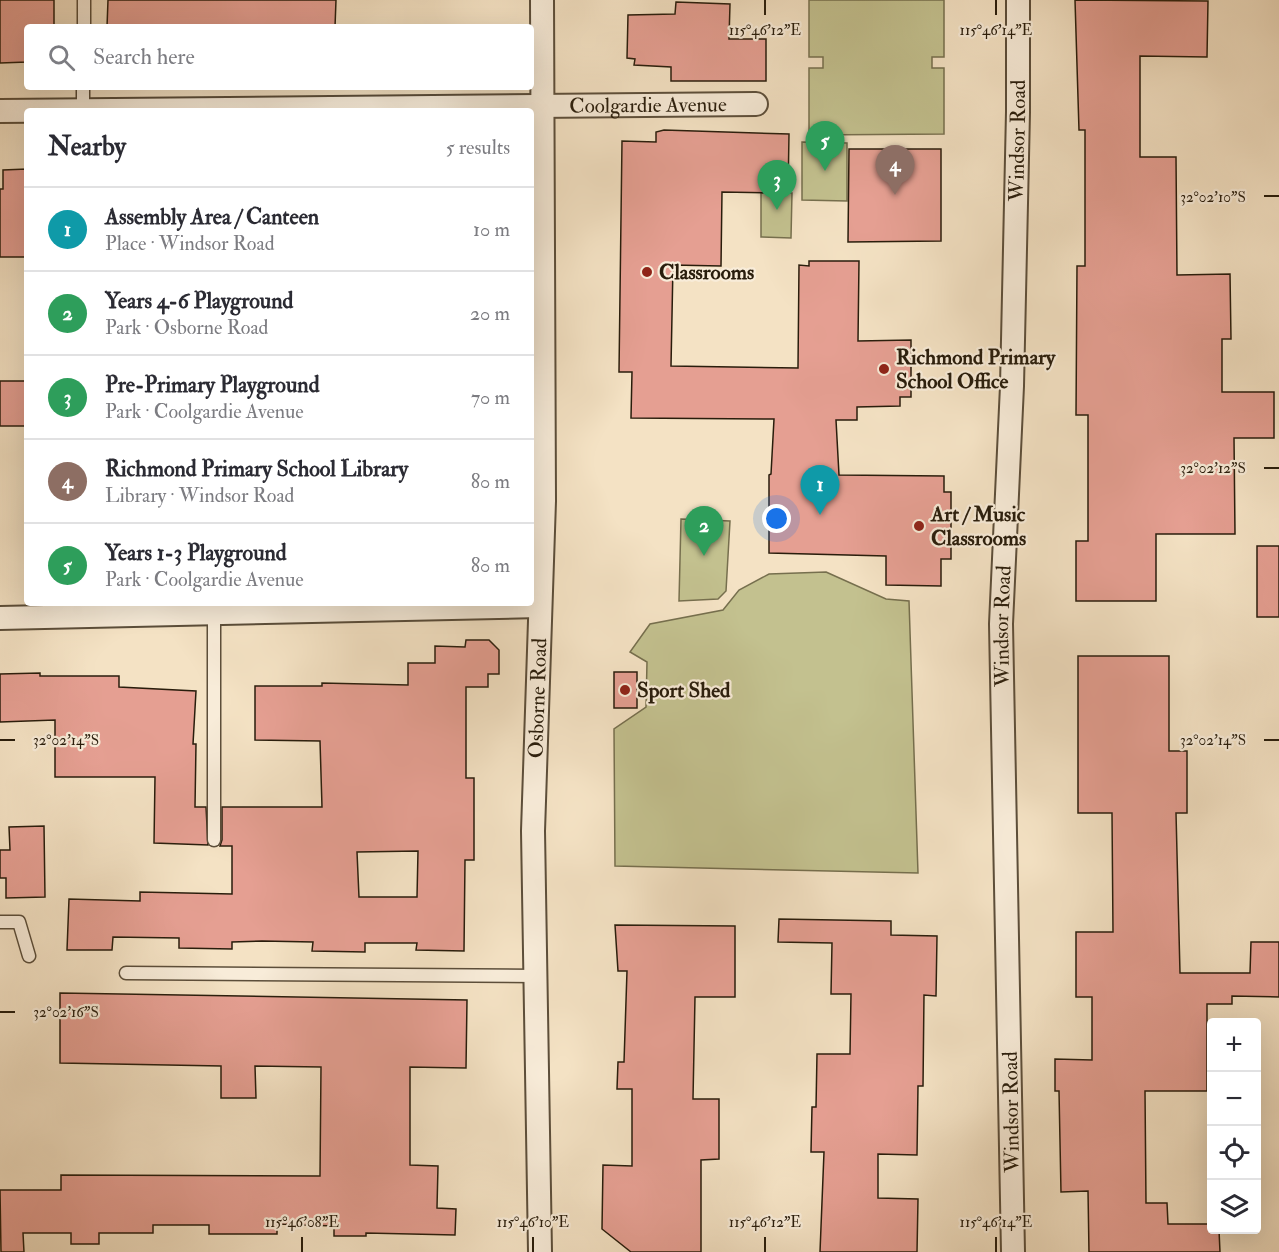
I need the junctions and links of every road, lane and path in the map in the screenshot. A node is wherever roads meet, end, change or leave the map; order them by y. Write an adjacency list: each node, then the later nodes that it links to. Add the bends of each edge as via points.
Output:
1 (84, 0): 4 (lane)
2 (542, 0): 7 (street, Osborne Road)
3 (1018, 0): 21 (street, Windsor Road, via 1012,386 1001,624)
4 (84, 24)
5 (83, 90): 8 (lane)
6 (756, 104): 7 (street, Coolgardie Avenue)
7 (542, 106): 9 (street, Coolgardie Avenue); 12 (street, Osborne Road, via 544,501)
8 (83, 108)
9 (312, 108)
10 (0, 111): 11 (street, Coolgardie Avenue)
11 (24, 111)
12 (539, 606): 13 (street); 19 (street, Osborne Road, via 533,831)
13 (214, 613): 14 (street); 15 (lane)
14 (0, 618)
15 (214, 840)
16 (0, 922): 17 (lane, via 20,922)
17 (29, 956)
18 (126, 973): 19 (lane)
19 (536, 976): 20 (street, Osborne Road)
20 (540, 1252)
21 (1013, 1252)

